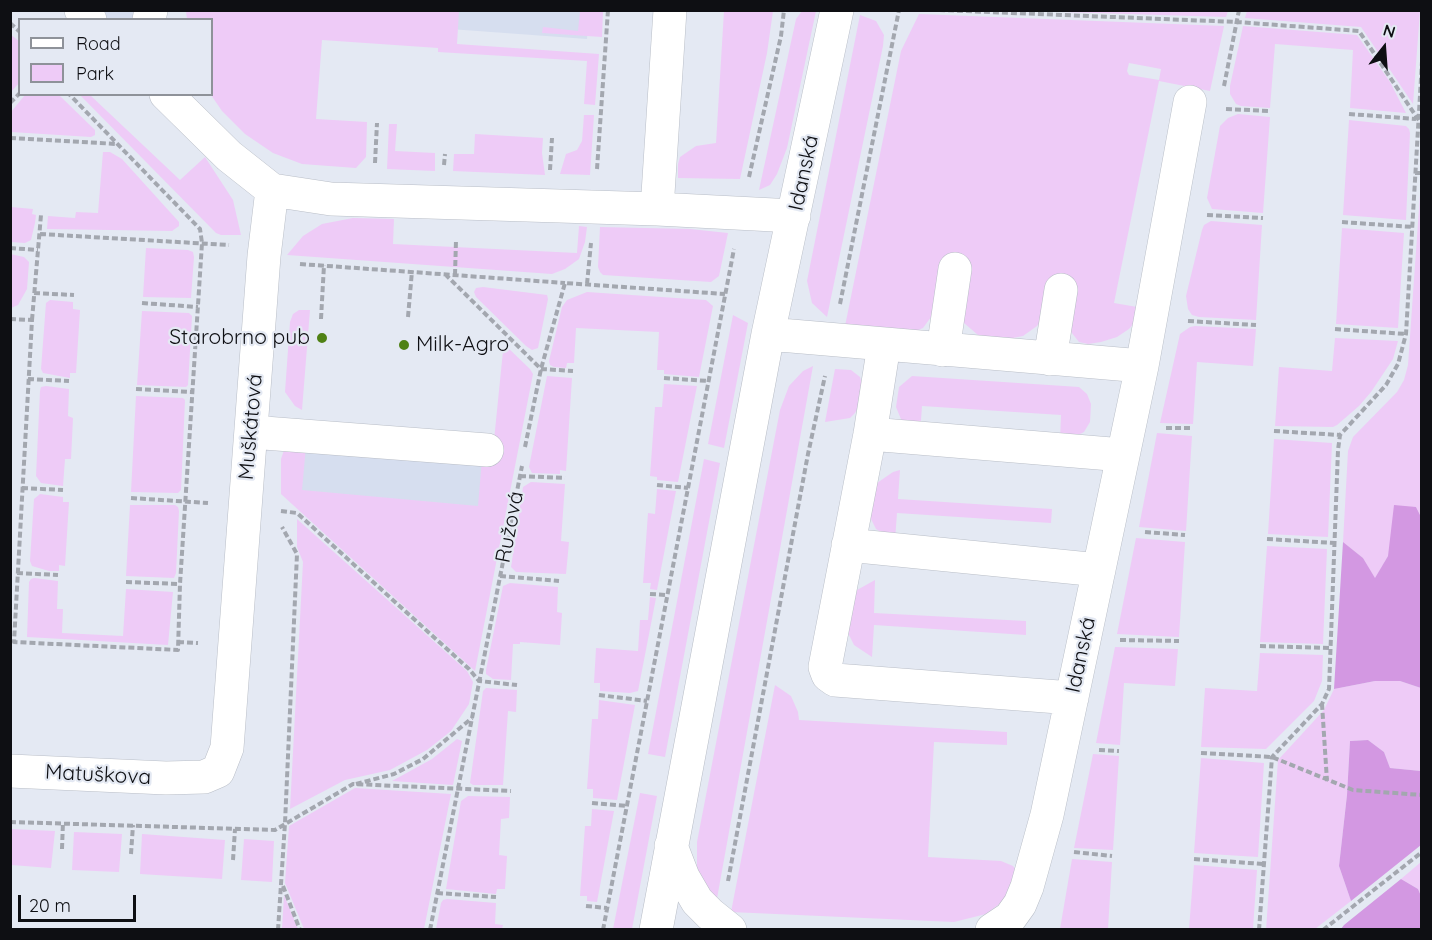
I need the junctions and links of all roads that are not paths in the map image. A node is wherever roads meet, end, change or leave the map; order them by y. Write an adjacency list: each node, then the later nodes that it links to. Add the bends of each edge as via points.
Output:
1 (670, 10): 6 (street)
2 (837, 10): 7 (street, Idanská)
3 (168, 96): 5 (street, via 229,156)
4 (1190, 102): 14 (street, Idanská)
5 (272, 190): 6 (street, via 331,198); 15 (street, Muškátová)
6 (657, 209): 7 (street)
7 (794, 216): 10 (street, Idanská)
8 (955, 269): 12 (street)
9 (1061, 290): 13 (street)
10 (768, 334): 11 (street); 24 (street, Idanská)
11 (884, 345): 12 (street); 16 (street)
12 (943, 350): 13 (street)
13 (1050, 359): 14 (street)
14 (1143, 366): 18 (street, Idanská)
15 (251, 432): 17 (street); 23 (street, Muškátová, via 258,507 227,748 218,771)
16 (870, 434): 18 (street); 19 (street)
17 (487, 450)
18 (1124, 455): 20 (street, Idanská)
19 (848, 545): 20 (street); 21 (street, via 825,667 835,680)
20 (1099, 570): 21 (street, Idanská)
21 (1072, 698): 27 (street, Idanská, via 1027,888 1010,918)
22 (10, 771): 23 (street, Matuškova)
23 (185, 778)
24 (671, 846): 25 (street, via 689,889); 26 (street, Idanská)
25 (725, 926)
26 (656, 930)
27 (992, 930)

